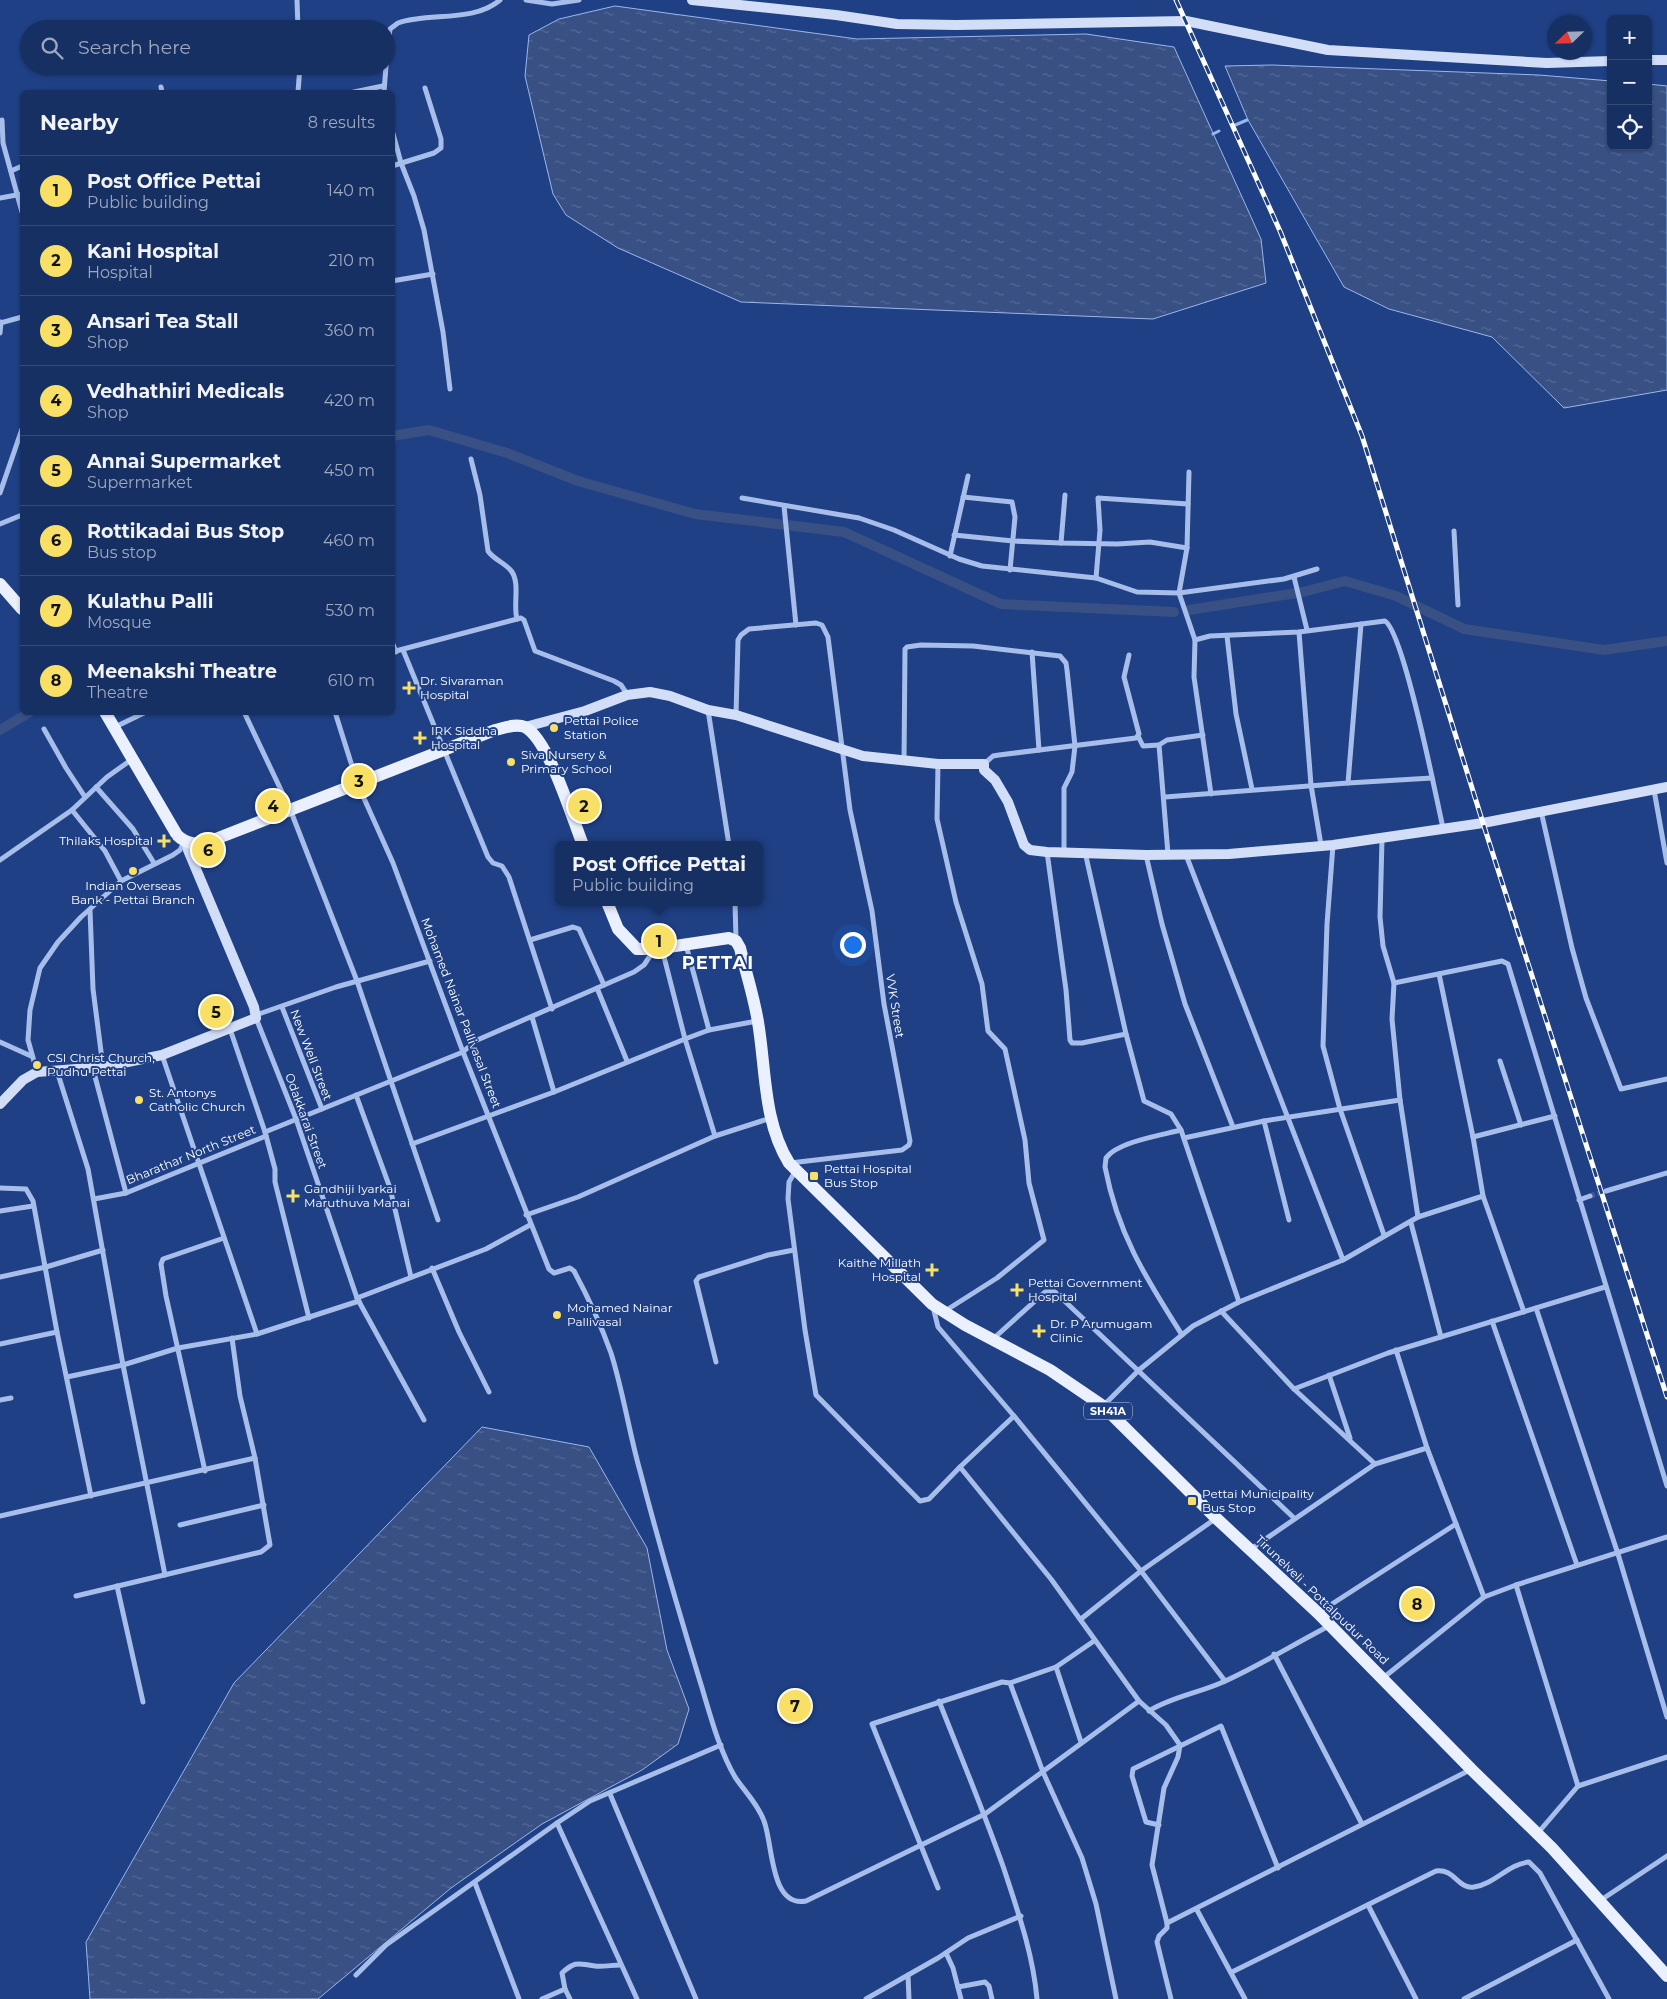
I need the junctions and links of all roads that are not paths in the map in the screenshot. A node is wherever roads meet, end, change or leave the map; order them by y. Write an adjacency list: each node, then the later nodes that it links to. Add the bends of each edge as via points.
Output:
1 (297, 0): 6 (street)
2 (500, 0): 7 (street, via 474,12)
3 (526, 0): 4 (street, via 552,4)
4 (579, 0)
5 (692, 0): 10 (street, via 836,14 897,24 956,26 1186,21 1328,50 1547,63)
6 (298, 20)
7 (395, 25)
8 (1652, 60): 9 (street)
9 (1667, 60)
10 (1607, 61)
11 (299, 75): 15 (street)
12 (385, 75): 13 (street)
13 (384, 86): 16 (street); 17 (street)
14 (425, 88): 20 (street, via 442,144 434,153)
15 (298, 90)
16 (364, 90)
17 (384, 90)
18 (2, 120): 23 (street, via 2,143)
19 (395, 150): 20 (street)
20 (401, 163): 21 (street); 26 (street, via 414,196)
21 (395, 165)
22 (20, 167): 23 (street)
23 (11, 171): 24 (street)
24 (20, 194): 25 (street)
25 (0, 198)
26 (433, 274): 27 (street); 31 (street)
27 (395, 280)
28 (20, 317): 29 (street)
29 (0, 322): 30 (street)
30 (0, 333)
31 (450, 389)
32 (20, 435): 36 (street)
33 (471, 459): 59 (street, via 488,551 512,571)
34 (1189, 472): 40 (street)
35 (968, 476): 38 (street)
36 (0, 493)
37 (1065, 495): 47 (street)
38 (964, 497): 45 (street); 46 (street, via 1012,502 1015,512)
39 (742, 498): 41 (street)
40 (1188, 504): 48 (street, via 1098,498); 49 (street)
41 (784, 506): 50 (street, via 858,518 894,530); 61 (street)
42 (20, 516): 43 (street)
43 (0, 524)
44 (1454, 530): 57 (street)
45 (954, 535): 46 (street); 50 (street)
46 (1013, 541): 47 (street); 52 (street)
47 (1061, 543): 48 (street)
48 (1100, 544): 49 (street, via 1150,542); 53 (street)
49 (1187, 548): 56 (street)
50 (950, 556): 52 (street)
51 (1317, 569): 54 (street)
52 (1010, 570): 53 (street)
53 (1096, 578): 56 (street, via 1137,592)
54 (1294, 578): 56 (street); 62 (street)
55 (0, 584): 58 (main road)
56 (1179, 593): 65 (street)
57 (1458, 605)
58 (20, 607)
59 (517, 619): 66 (street); 70 (street, via 524,620 536,651 614,681)
60 (1361, 624): 62 (street); 91 (street, via 1385,621 1392,628 1417,708); 92 (street)
61 (796, 625): 76 (street, via 755,628 741,635 738,640); 84 (street, via 816,623 826,630)
62 (1307, 630): 63 (street)
63 (1299, 632): 64 (street); 94 (street)
64 (1227, 636): 65 (street); 97 (street, via 1236,714)
65 (1195, 640): 80 (street, via 1194,677)
66 (403, 650): 67 (street); 86 (street)
67 (395, 652)
68 (1032, 652): 83 (street, via 1060,656 1066,663); 85 (street); 88 (street, via 972,646 906,647)
69 (1129, 655): 81 (street, via 1124,677)
70 (628, 695): 71 (street, via 658,693); 78 (street, via 585,711)
71 (708, 710): 76 (street); 108 (street)
72 (106, 715): 77 (main road)
73 (139, 715): 77 (street)
74 (245, 715): 102 (street)
75 (337, 715): 93 (street, Mohamed Nainar Pallivasal Street)
76 (736, 715): 84 (street)
77 (113, 727): 87 (main road)
78 (525, 727): 86 (main road, via 515,725 495,730); 107 (main road, via 538,739 552,764)
79 (44, 729): 100 (street)
80 (1203, 735): 82 (street, via 1167,740); 99 (street)
81 (1138, 736): 82 (street, via 1143,746); 83 (street, via 1130,740)
82 (1159, 745): 101 (street)
83 (1075, 746): 85 (street); 112 (street, via 1072,772 1064,788)
84 (842, 750): 88 (street); 176 (street, VVK Street, via 910,1141 907,1147 896,1151)
85 (1039, 750): 90 (street, via 993,756)
86 (444, 751): 93 (main road); 125 (street, via 488,857 502,866 509,877)
87 (131, 760): 95 (street); 109 (main road, via 177,835)
88 (904, 761): 89 (street)
89 (938, 764): 90 (street); 209 (street, via 937,819 956,902 982,984 988,1031 1004,1046 1007,1054 1025,1140 1029,1182 1044,1240 997,1278)
90 (984, 764): 113 (street, via 984,770 995,780 1008,802 1024,845 1030,850)
91 (1432, 778): 92 (street); 105 (street)
92 (1348, 783): 94 (street)
93 (358, 785): 102 (main road); 129 (street, Mohamed Nainar Pallivasal Street)
94 (1311, 785): 97 (street); 110 (street)
95 (96, 787): 100 (street); 119 (street, via 132,829)
96 (1667, 787): 98 (street)
97 (1252, 789): 99 (street)
98 (1654, 790): 104 (street); 120 (street)
99 (1211, 794): 101 (street)
100 (85, 797): 103 (street)
101 (1165, 797): 115 (street)
102 (290, 809): 109 (main road, via 213,840); 131 (street)
103 (72, 810): 118 (street); 121 (street, via 105,851)
104 (1540, 810): 105 (street); 153 (street, via 1579,973 1621,1089)
105 (1442, 828): 106 (street)
106 (1382, 839): 111 (street); 132 (street, via 1380,916 1383,946)
107 (582, 841)
108 (727, 841)
109 (186, 842): 119 (street, via 177,852); 137 (street)
110 (1320, 845): 111 (street); 116 (street, via 1257,853)
111 (1333, 845): 159 (street, via 1323,1046)
112 (1064, 851): 113 (street); 114 (street)
113 (1047, 852): 142 (street, via 1070,1040 1082,1043)
114 (1085, 852): 117 (street); 142 (street)
115 (1168, 854): 116 (street); 117 (street)
116 (1186, 854): 163 (street)
117 (1146, 855): 168 (street, via 1185,1004)
118 (0, 860)
119 (154, 863): 121 (street)
120 (1667, 863)
121 (120, 881): 124 (street)
122 (609, 906): 128 (main road, via 627,941 637,949)
123 (735, 906): 126 (street)
124 (90, 910): 147 (street, via 58,942 40,968 30,1010 28,1040); 150 (street)
125 (530, 940): 133 (street, via 572,927 579,928); 136 (street)
126 (736, 941): 127 (main road, via 715,938); 139 (main road, Tirunelveli - Pottalpudur Road / SH41A)
127 (686, 946): 128 (main road); 141 (street)
128 (658, 948): 133 (street, Bharathar North Street, via 639,969); 143 (street)
129 (430, 961): 131 (street); 145 (street, Mohamed Nainar Pallivasal Street)
130 (1439, 974): 132 (street); 162 (street, via 1506,961); 172 (street)
131 (357, 981): 135 (street); 154 (street)
132 (1394, 983): 157 (street, via 1392,1019)
133 (604, 985): 134 (street, Bharathar North Street)
134 (597, 988): 136 (street, Bharathar North Street); 148 (street)
135 (282, 1007): 137 (street); 160 (street, New Well Street)
136 (552, 1009): 138 (street, Bharathar North Street)
137 (256, 1017): 140 (street); 165 (street, Odakkarai Street)
138 (532, 1017): 145 (street, Bharathar North Street, via 475,1041); 155 (street)
139 (758, 1021): 141 (street); 164 (main road, Tirunelveli - Pottalpudur Road / SH41A)
140 (230, 1029): 146 (street); 170 (street)
141 (710, 1030): 143 (street)
142 (1126, 1034): 169 (street, via 1144,1101 1171,1114)
143 (685, 1038): 148 (street); 171 (street)
144 (0, 1042): 147 (street)
145 (463, 1052): 154 (street, Bharathar North Street); 161 (street, Mohamed Nainar Pallivasal Street)
146 (162, 1055): 150 (street); 175 (street)
147 (31, 1056): 152 (street)
148 (627, 1061): 155 (street)
149 (1500, 1061): 167 (street)
150 (98, 1068): 151 (street); 180 (street)
151 (57, 1070): 152 (street); 183 (street, via 88,1169)
152 (37, 1072): 158 (street, via 23,1080)
153 (1667, 1079)
154 (390, 1082): 156 (street, Bharathar North Street); 174 (street)
155 (554, 1092): 161 (street)
156 (356, 1095): 160 (street, Bharathar North Street); 201 (street, via 390,1188)
157 (1400, 1100): 159 (street); 188 (street)
158 (0, 1104)
159 (1340, 1108): 163 (street); 193 (street)
160 (322, 1109): 165 (street, Bharathar North Street)
161 (490, 1116): 174 (street); 187 (street, Mohamed Nainar Pallivasal Street)
162 (1555, 1116): 167 (street); 184 (street)
163 (1288, 1117): 166 (street); 197 (street)
164 (771, 1118): 171 (street); 176 (main road, Tirunelveli - Pottalpudur Road / SH41A, via 781,1149)
165 (296, 1120): 170 (street, Bharathar North Street); 203 (street, Odakkarai Street)
166 (1264, 1121): 168 (street); 190 (street)
167 (1521, 1125): 172 (street)
168 (1233, 1127): 173 (street)
169 (1181, 1130): 173 (street); 214 (street, via 1110,1153 1106,1167 1122,1232)
170 (266, 1134): 175 (street, Bharathar North Street); 210 (street)
171 (715, 1136): 187 (street)
172 (1474, 1137): 181 (street)
173 (1184, 1138): 204 (street)
174 (412, 1144): 189 (street)
175 (200, 1162): 180 (street, Bharathar North Street); 194 (street)
176 (793, 1166): 196 (street, via 788,1188); 205 (main road, Tirunelveli - Pottalpudur Road / SH41A)
177 (1667, 1173): 179 (street)
178 (0, 1188): 185 (street, via 26,1189)
179 (1606, 1191)
180 (126, 1192): 183 (street, Bharathar North Street)
181 (1483, 1196): 188 (street); 208 (street)
182 (1590, 1196): 184 (street)
183 (94, 1199): 195 (street)
184 (1579, 1200): 202 (street)
185 (33, 1206): 186 (street); 198 (street)
186 (0, 1211)
187 (526, 1216): 192 (street, Mohamed Nainar Pallivasal Street)
188 (1418, 1217): 191 (street)
189 (438, 1220)
190 (1289, 1220)
191 (1411, 1223): 193 (street); 215 (street)
192 (530, 1225): 199 (street, via 486,1249); 274 (street, Mohamed Nainar Pallivasal Street, via 549,1269 554,1273 570,1268 574,1271 599,1325 613,1364 640,1470)
193 (1384, 1235): 197 (street)
194 (224, 1238): 213 (street); 219 (street, via 163,1259 166,1296)
195 (103, 1250): 198 (street); 222 (street)
196 (794, 1250): 221 (street, via 699,1277 696,1281); 237 (street, via 814,1387 820,1401 920,1501 929,1499)
197 (1343, 1260): 204 (street)
198 (46, 1267): 200 (street); 212 (street)
199 (432, 1268): 201 (street); 227 (street)
200 (0, 1277)
201 (411, 1277): 203 (street)
202 (1605, 1287): 206 (street); 240 (street)
203 (358, 1300): 210 (street); 232 (street, Odakkarai Street)
204 (1239, 1302): 207 (street)
205 (932, 1304): 209 (main road, Tirunelveli - Pottalpudur Road / SH41A); 231 (street, via 938,1327)
206 (1536, 1308): 208 (street); 250 (street)
207 (1221, 1310): 214 (street); 226 (street)
208 (1524, 1312): 211 (street)
209 (943, 1313): 217 (main road, Tirunelveli - Pottalpudur Road / SH41A)
210 (309, 1318): 213 (street)
211 (1492, 1322): 215 (street); 251 (street)
212 (57, 1332): 218 (street); 225 (street)
213 (256, 1334): 216 (street)
214 (1182, 1335): 223 (street)
215 (1441, 1337): 220 (street)
216 (232, 1338): 219 (street); 235 (street, via 240,1396)
217 (993, 1339): 223 (street, via 1039,1296 1050,1291 1060,1296); 230 (main road, Tirunelveli - Pottalpudur Road / SH41A, via 1050,1370)
218 (0, 1344)
219 (178, 1348): 222 (street); 238 (street)
220 (1396, 1350): 224 (street); 234 (street)
221 (716, 1362)
222 (124, 1365): 225 (street); 239 (street)
223 (1139, 1370): 230 (street); 245 (street)
224 (1329, 1375): 226 (street); 233 (street)
225 (66, 1377): 241 (street)
226 (1294, 1389): 233 (street)
227 (489, 1392)
228 (11, 1398): 229 (street)
229 (0, 1400)
230 (1103, 1406): 244 (main road, Tirunelveli - Pottalpudur Road / SH41A)
231 (1014, 1416): 237 (street); 252 (street)
232 (424, 1420)
233 (1351, 1440): 236 (street)
234 (1427, 1448): 236 (street); 246 (street)
235 (255, 1458): 238 (street); 242 (street)
236 (1375, 1464): 245 (street)
237 (960, 1467): 259 (street)
238 (205, 1471): 239 (street)
239 (148, 1484): 241 (street); 253 (street)
240 (1667, 1486)
241 (91, 1496): 243 (street)
242 (264, 1505): 247 (street); 253 (street, via 270,1538 266,1549)
243 (0, 1516)
244 (1216, 1518): 249 (main road, Tirunelveli - Pottalpudur Road / SH41A); 252 (street)
245 (1294, 1518): 249 (street)
246 (1456, 1524): 257 (street); 258 (street)
247 (180, 1525)
248 (1667, 1537): 250 (street)
249 (1250, 1549): 258 (main road, Tirunelveli - Pottalpudur Road / SH41A)
250 (1618, 1554): 251 (street); 271 (street)
251 (1577, 1565): 254 (street)
252 (1141, 1571): 259 (street); 265 (street)
253 (165, 1575): 255 (street)
254 (1516, 1585): 257 (street); 278 (street)
255 (117, 1586): 256 (street); 269 (street)
256 (76, 1596)
257 (1484, 1597): 264 (street)
258 (1318, 1613): 260 (main road, Tirunelveli - Pottalpudur Road / SH41A)
259 (1080, 1619): 261 (street)
260 (1329, 1626): 262 (street); 264 (main road, Tirunelveli - Pottalpudur Road / SH41A)
261 (1094, 1641): 263 (street); 268 (street)
262 (1274, 1654): 265 (street); 283 (street)
263 (1056, 1667): 266 (street); 272 (street)
264 (1382, 1678): 276 (main road, Tirunelveli - Pottalpudur Road / SH41A)
265 (1225, 1682): 270 (street, via 1162,1703)
266 (1010, 1683): 267 (street, via 1002,1682); 277 (street)
267 (939, 1701): 280 (street); 285 (street, via 872,1724)
268 (1140, 1701): 270 (street); 272 (street)
269 (143, 1702)
270 (1149, 1711): 273 (street, via 1166,1725)
271 (1667, 1717)
272 (1081, 1742): 277 (street)
273 (1180, 1744): 282 (street, via 1178,1757 1164,1788); 282 (street, via 1133,1769 1132,1776 1144,1818 1149,1824); 287 (street, via 1220,1726)
274 (721, 1745): 279 (street); 285 (street, via 735,1776 759,1808 777,1880 789,1900 806,1901)
275 (1667, 1757): 278 (street)
276 (1471, 1770): 283 (street); 284 (main road, Tirunelveli - Pottalpudur Road / SH41A)
277 (1043, 1772): 280 (street); 314 (street, via 1082,1858 1096,1904)
278 (1578, 1786): 284 (street)
279 (610, 1794): 281 (street, via 590,1801); 308 (street)
280 (985, 1814): 285 (street); 293 (street)
281 (557, 1823): 288 (street); 297 (street)
282 (1159, 1824): 294 (street, via 1152,1865)
283 (1362, 1824): 287 (street)
284 (1537, 1834): 290 (main road, Tirunelveli - Pottalpudur Road / SH41A)
285 (919, 1846): 289 (street)
286 (1667, 1856): 290 (street)
287 (1278, 1868): 292 (street)
288 (475, 1883): 299 (street, via 386,1945); 304 (street)
289 (938, 1888)
290 (1599, 1901): 301 (main road, Tirunelveli - Pottalpudur Road / SH41A)
291 (1368, 1905): 295 (street, via 1436,1871 1449,1872 1465,1886 1475,1887 1512,1867 1529,1862 1540,1873); 298 (street); 317 (street)
292 (1197, 1910): 294 (street); 298 (street)
293 (1020, 1916): 296 (street, via 968,1938); 313 (street)
294 (1167, 1923): 315 (street, via 1157,1942)
295 (1577, 1940): 318 (street); 319 (street)
296 (946, 1953): 300 (street); 302 (street)
297 (620, 1965): 303 (street, via 597,1966 581,1962 570,1966 562,1973); 307 (street)
298 (1232, 1972): 316 (street)
299 (356, 1975)
300 (908, 1975): 309 (street); 310 (street)
301 (1667, 1976)
302 (958, 1986): 311 (street); 312 (street, via 985,1982)
303 (565, 1989): 305 (street); 306 (street)
304 (519, 1999)
305 (542, 1999)
306 (570, 1999)
307 (637, 1999)
308 (695, 1999)
309 (866, 1999)
310 (910, 1999)
311 (961, 1999)
312 (992, 1999)
313 (1037, 1999)
314 (1116, 1999)
315 (1171, 1999)
316 (1245, 1999)
317 (1416, 1999)
318 (1464, 1999)
319 (1609, 1999)

